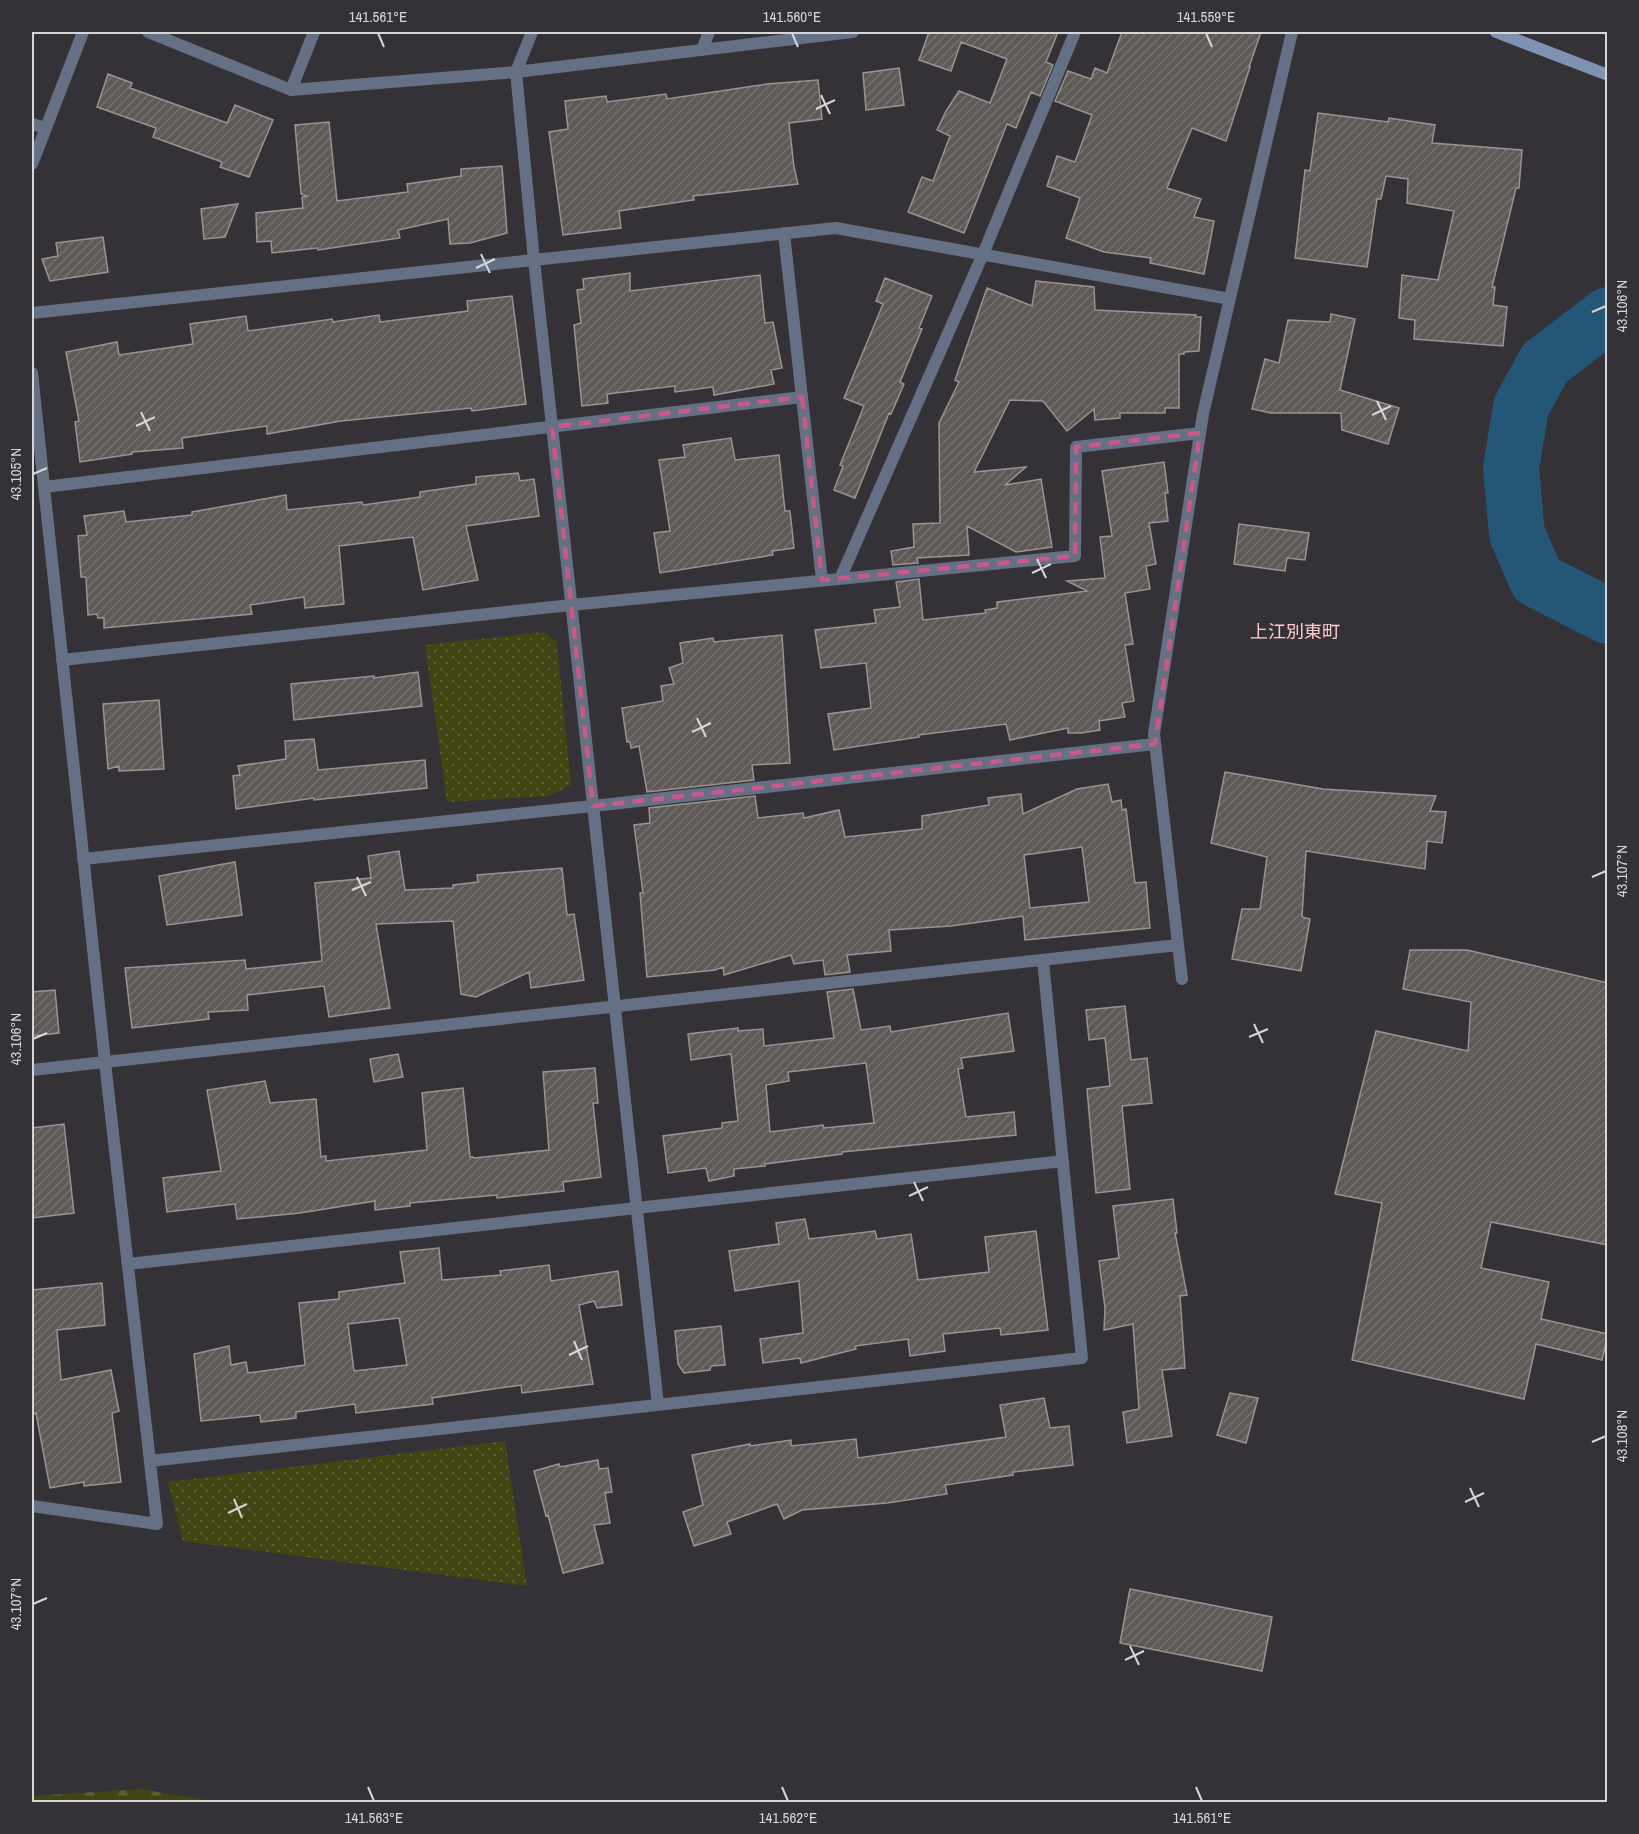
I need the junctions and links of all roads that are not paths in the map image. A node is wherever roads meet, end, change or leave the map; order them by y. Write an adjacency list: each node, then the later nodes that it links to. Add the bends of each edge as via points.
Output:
1 (83, 32): 15 (street)
2 (148, 32): 13 (street)
3 (314, 32): 13 (street)
4 (532, 32): 11 (street)
5 (709, 32): 10 (street)
6 (853, 32): 10 (street)
7 (1075, 32): 18 (street)
8 (1292, 32): 20 (street)
9 (1497, 32): 12 (street)
10 (702, 50): 11 (street)
11 (516, 72): 13 (street); 19 (street)
12 (1608, 75)
13 (291, 90)
14 (32, 124): 15 (street)
15 (45, 128): 16 (street)
16 (32, 164)
17 (784, 233): 18 (street, via 836,228); 19 (street); 23 (street)
18 (983, 254): 20 (street); 27 (street)
19 (534, 260): 21 (street); 24 (street)
20 (1230, 299): 25 (street)
21 (32, 313)
22 (32, 373): 26 (street)
23 (802, 397): 24 (street); 28 (street)
24 (552, 427): 26 (street); 29 (street)
25 (1200, 433): 27 (street, via 1076,447 1075,556); 31 (street)
26 (44, 487): 30 (street)
27 (840, 579): 28 (street)
28 (822, 580): 29 (street)
29 (571, 605): 30 (street); 32 (street)
30 (62, 660): 33 (street)
31 (1155, 744): 32 (street); 34 (street)
32 (593, 806): 33 (street); 37 (street)
33 (83, 860): 38 (street)
34 (1178, 945): 35 (street); 36 (street)
35 (1043, 960): 37 (street); 40 (street)
36 (1182, 979)
37 (615, 1007): 38 (street); 41 (street)
38 (105, 1062): 39 (street); 42 (street)
39 (32, 1070)
40 (1063, 1161): 41 (street); 43 (street, via 1082,1358)
41 (636, 1208): 42 (street); 43 (street)
42 (128, 1263): 44 (street)
43 (658, 1405): 44 (street)
44 (150, 1461): 45 (street, via 157,1524)
45 (32, 1506)

